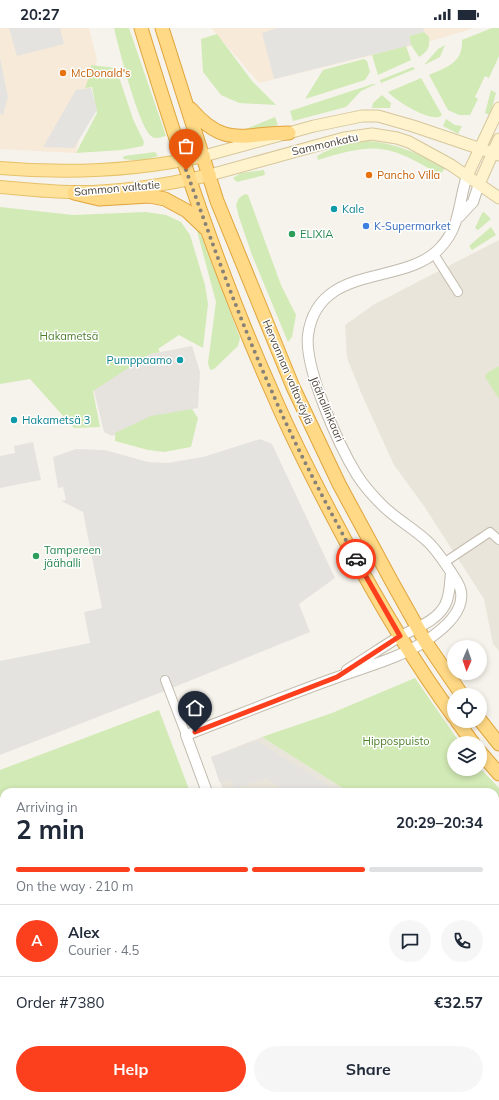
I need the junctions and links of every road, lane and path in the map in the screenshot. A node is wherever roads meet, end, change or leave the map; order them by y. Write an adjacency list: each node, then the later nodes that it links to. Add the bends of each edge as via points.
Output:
1 (141, 28): 10 (highway, Hervannan valtaväylä)
2 (162, 28): 3 (highway, Hervannan valtaväylä)
3 (188, 104): 5 (highway, via 206,125 225,135 235,137); 9 (highway, Hervannan valtaväylä)
4 (499, 108): 7 (main road)
5 (289, 133): 7 (main road, Sammonkatu, via 347,118 378,116); 9 (main road, Sammonkatu)
6 (499, 139): 8 (main road)
7 (479, 148): 8 (main road, Sammonkatu); 13 (main road)
8 (496, 154): 15 (main road)
9 (204, 156): 10 (main road, Sammon valtatie); 12 (highway, Hervannan valtaväylä)
10 (182, 161): 11 (main road, Sammon valtatie, via 127,170 94,172); 14 (highway, Hervannan valtaväylä)
11 (0, 168)
12 (210, 175): 13 (main road, Sammonkatu, via 344,138 372,134 409,142 446,161); 14 (main road, Sammon valtatie); 26 (highway, Hervannan valtaväylä, via 220,208 293,387 339,484)
13 (467, 176): 15 (main road, Sammonkatu); 19 (street, Jäähallinkaari, via 461,195)
14 (189, 180): 17 (main road, Sammon valtatie, via 117,190); 20 (highway, Hervannan valtaväylä)
15 (479, 184): 18 (main road, Sammonkatu); 19 (street, Jäähallinkaari, via 472,202)
16 (0, 187): 17 (main road, Sammon valtatie)
17 (74, 192): 20 (highway, via 99,199 149,196 165,199 187,211)
18 (499, 198)
19 (459, 217): 21 (street, Jäähallinkaari, via 453,232)
20 (208, 230): 27 (highway, Hervannan valtaväylä, via 273,395 372,590)
21 (434, 254): 22 (street); 24 (street, Jäähallinkaari, via 410,266 352,282 338,289 323,302 313,318 308,336 314,380 357,474 383,506 428,541)
22 (458, 292)
23 (499, 540): 24 (street, via 490,532)
24 (445, 562): 25 (street, Jäähallinkaari)
25 (451, 572): 26 (street, via 445,605 434,618); 28 (street, Jäähallinkaari, via 461,592 458,609 440,630)
26 (417, 628): 27 (street); 28 (highway, Hervannan valtaväylä)
27 (400, 636): 29 (highway, Hervannan valtaväylä); 30 (street)
28 (425, 641): 29 (street, Jäähallinkaari); 32 (highway, Hervannan valtaväylä)
29 (408, 650): 30 (street, Jäähallinkaari, via 372,666); 33 (highway, Hervannan valtaväylä)
30 (337, 677): 35 (street)
31 (165, 680): 35 (street)
32 (457, 688)
33 (447, 707)
34 (486, 728): 36 (highway)
35 (186, 735): 39 (street)
36 (499, 744)
37 (487, 760): 38 (highway)
38 (499, 774)
39 (206, 788)

